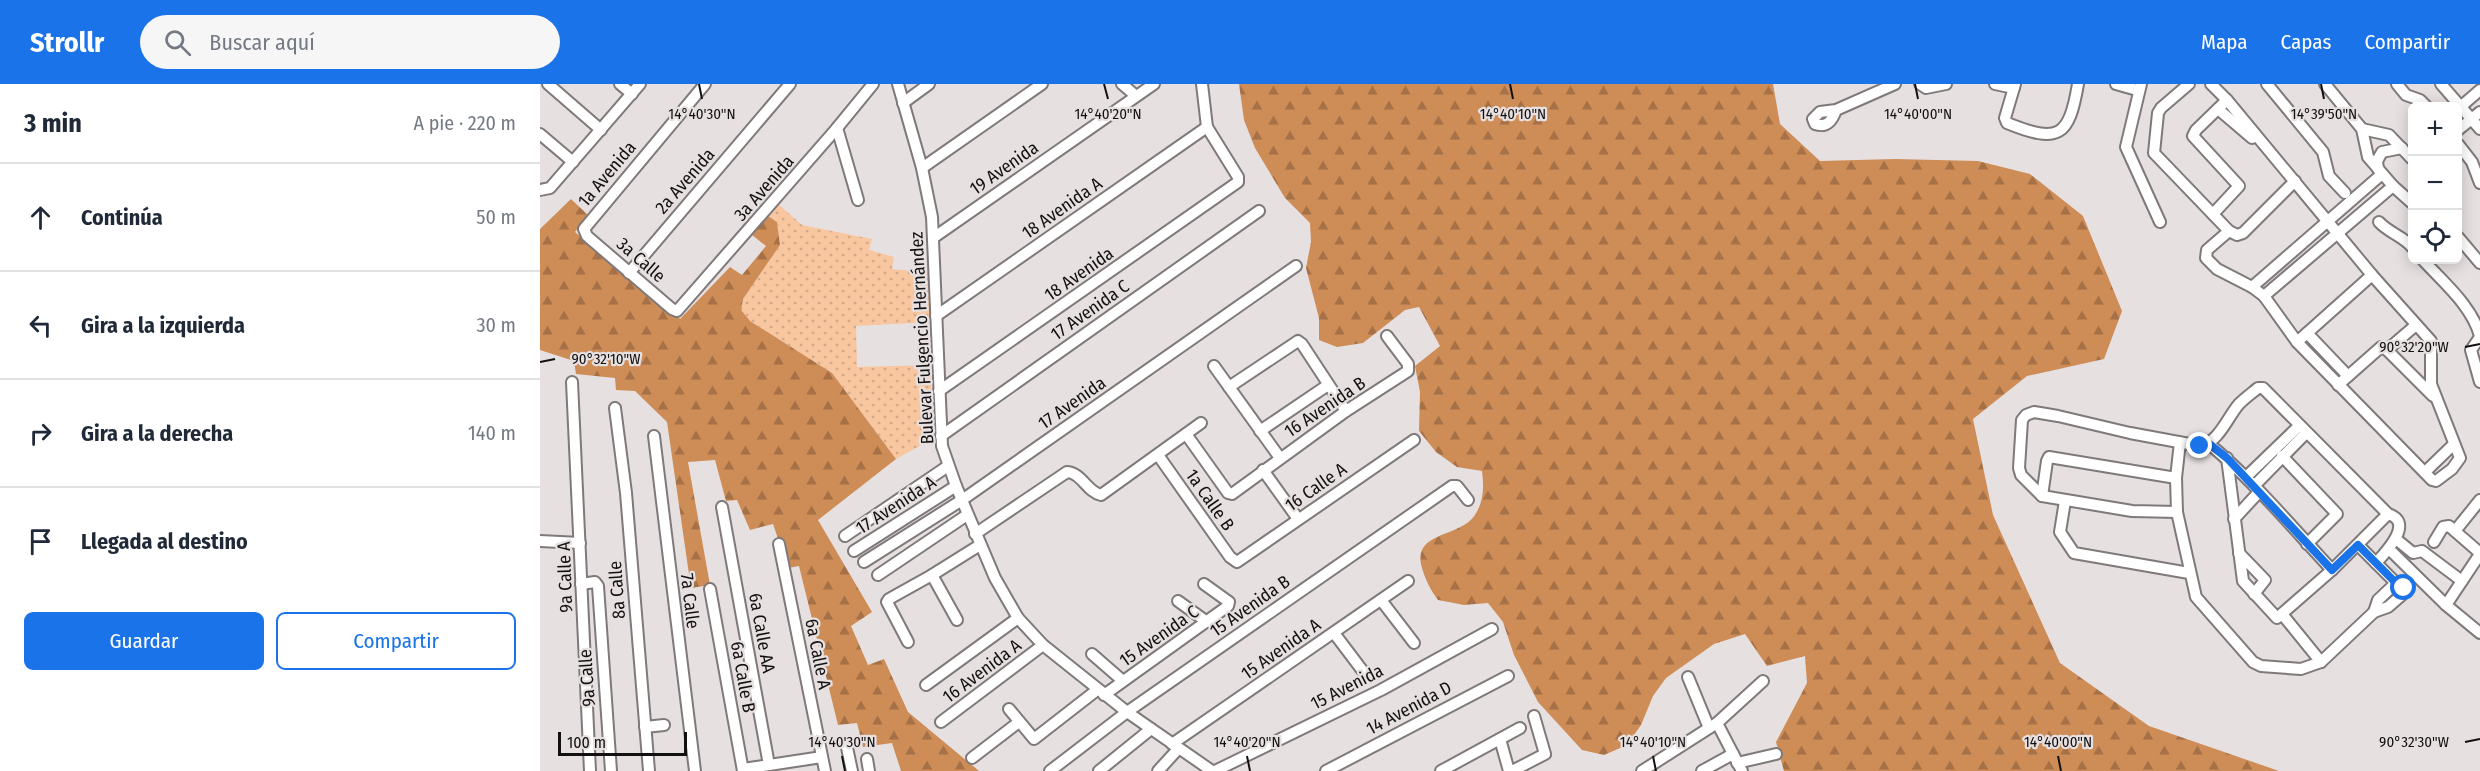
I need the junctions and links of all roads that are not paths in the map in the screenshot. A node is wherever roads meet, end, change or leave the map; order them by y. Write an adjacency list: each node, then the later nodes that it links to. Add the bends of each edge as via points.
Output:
1 (548, 84): 44 (street)
2 (620, 84): 28 (street)
3 (640, 84): 28 (street)
4 (705, 84): 65 (street, 1a Avenida, via 585,226)
5 (790, 84): 73 (street, 2a Avenida)
6 (873, 84): 41 (street, 3a Avenida)
7 (898, 84): 33 (street, Bulevar Fulgencio Hernández)
8 (929, 84): 33 (street)
9 (1042, 84): 50 (street)
10 (1122, 84): 29 (street)
11 (1154, 84): 29 (street, 19 Avenida)
12 (1202, 84): 40 (street)
13 (1895, 84): 37 (street)
14 (1920, 84): 15 (street, via 1926,88)
15 (1946, 84)
16 (1995, 84): 25 (street)
17 (2078, 84): 25 (street, via 2069,122 2055,134 2007,123)
18 (2115, 84): 26 (street)
19 (2189, 84): 60 (street, via 2158,113 2153,147 2157,157)
20 (2211, 84): 30 (street)
21 (2267, 84): 57 (street, via 2323,152 2329,176)
22 (2325, 84): 42 (street)
23 (2397, 84): 31 (street, via 2406,95)
24 (2442, 84): 32 (street)
25 (2014, 86)
26 (2139, 87): 62 (street, via 2126,147)
27 (2480, 90): 34 (street)
28 (632, 94): 44 (street)
29 (1136, 96): 67 (street, 19 Avenida)
30 (2227, 100): 35 (street); 48 (street)
31 (2422, 102)
32 (2455, 102)
33 (903, 103): 50 (street, Bulevar Fulgencio Hernández)
34 (2462, 105)
35 (2218, 109): 48 (street); 60 (street, via 2193,136 2239,186)
36 (2462, 109): 38 (street)
37 (1836, 110)
38 (2476, 115): 39 (street); 43 (street)
39 (2462, 126)
40 (1207, 127): 78 (street, 18 Avenida A); 92 (street, 18 Avenida, via 1238,182)
41 (837, 128): 58 (street); 77 (street, 3a Avenida)
42 (2362, 129): 47 (street, via 2389,135); 51 (street, via 2368,157)
43 (2480, 129)
44 (601, 130): 49 (street)
45 (540, 134): 49 (street)
46 (2462, 150): 53 (street, via 2472,162)
47 (2408, 152): 51 (street, via 2382,152 2377,161)
48 (2276, 159): 52 (street)
49 (573, 162): 55 (street, via 550,188)
50 (922, 168): 67 (street, Bulevar Fulgencio Hernández)
51 (2380, 172): 54 (street); 61 (street)
52 (2295, 181): 61 (street); 64 (street, via 2243,233)
53 (2480, 183)
54 (2392, 186): 56 (street); 66 (street)
55 (540, 190)
56 (2407, 192)
57 (2346, 193)
58 (858, 200)
59 (1259, 211): 101 (street, 17 Avenida C)
60 (2213, 214): 64 (street)
61 (2328, 221): 66 (street); 75 (street)
62 (2160, 222)
63 (2379, 222): 68 (street)
64 (2229, 231): 75 (street, via 2207,250 2206,258 2217,269)
65 (585, 232): 73 (street, 3a Calle)
66 (2338, 233): 74 (street); 76 (street)
67 (933, 238): 78 (street, Bulevar Fulgencio Hernández)
68 (2408, 241)
69 (2462, 243): 70 (street)
70 (2480, 263)
71 (2427, 264): 82 (street, via 2469,312)
72 (1296, 266): 117 (street, 17 Avenida)
73 (629, 273): 77 (street, 3a Calle)
74 (2372, 275): 79 (street); 80 (street)
75 (2252, 287): 76 (street)
76 (2264, 296): 83 (street)
77 (677, 311)
78 (936, 316): 92 (street, Bulevar Fulgencio Hernández)
79 (2416, 325): 84 (street); 93 (street, via 2431,341 2430,378)
80 (2307, 333): 83 (street); 86 (street)
81 (1388, 336): 95 (street, 16 Avenida B, via 1408,364 1408,371)
82 (2480, 337): 88 (street, via 2471,350)
83 (2297, 342): 90 (street)
84 (2387, 350): 86 (street, via 2378,348); 93 (street)
85 (1214, 366): 91 (street)
86 (2348, 376): 90 (street)
87 (572, 382): 133 (street, 9a Calle A)
88 (2480, 382)
89 (1328, 385): 91 (street, via 1302,344 1296,341); 95 (street); 98 (street)
90 (2338, 385): 112 (street)
91 (1229, 387): 98 (street)
92 (939, 392): 101 (street, Bulevar Fulgencio Hernández)
93 (2435, 398): 105 (street)
94 (615, 408): 187 (street, 8a Calle)
95 (1346, 411): 108 (street, 16 Avenida B)
96 (1201, 423): 99 (street)
97 (2303, 430): 104 (street, via 2263,388 2258,388 2240,403); 107 (street); 114 (street); 123 (street)
98 (1260, 431): 108 (street)
99 (1186, 434): 106 (street); 111 (street, 16 Avenida B, via 1228,493 1232,494)
100 (654, 436): 203 (street, 7a Calle)
101 (940, 436): 110 (street, Bulevar Fulgencio Hernández)
102 (1414, 440): 125 (street, 16 Calle A)
103 (2180, 442): 104 (street, via 2200,446); 113 (street); 116 (street, via 2058,416 2034,412 2026,415 2022,420 2019,468)
104 (2208, 443): 109 (street)
105 (2454, 445): 112 (street); 112 (street, via 2460,458 2452,469 2436,481)
106 (1158, 455): 129 (street, via 1101,495 1074,473 1067,472); 143 (street, 1a Calle B)
107 (2282, 456): 114 (street); 135 (street, via 2337,514)
108 (1280, 458): 111 (street, 16 Avenida B)
109 (2227, 458): 114 (street); 126 (street)
110 (948, 466): 115 (street, Bulevar Fulgencio Hernández); 128 (street)
111 (1263, 470): 125 (street)
112 (2425, 472)
113 (2176, 478): 116 (street, via 2049,457); 122 (street)
114 (2253, 485): 126 (street); 135 (street)
115 (956, 486): 117 (street, Bulevar Fulgencio Hernández); 138 (street, 17 Avenida A)
116 (2042, 496): 120 (street)
117 (962, 500): 124 (street, Bulevar Fulgencio Hernández); 142 (street, 17 Avenida)
118 (1468, 500): 181 (street, 15 Avenida B, via 1457,486 1452,486)
119 (2480, 500): 127 (street)
120 (2065, 501): 122 (street, via 2132,511); 147 (street, via 2061,532 2074,553)
121 (722, 507): 198 (street, 6a Calle AA)
122 (2177, 512): 147 (street)
123 (2388, 514): 130 (street, via 2399,525); 136 (street)
124 (967, 515): 129 (street, Bulevar Fulgencio Hernández); 148 (street)
125 (1298, 519): 143 (street, 16 Calle A)
126 (2234, 519): 139 (street)
127 (2455, 531): 132 (street, via 2443,527); 141 (street)
128 (845, 536)
129 (977, 539): 149 (street); 160 (street, Bulevar Fulgencio Hernández)
130 (2396, 539): 137 (street); 140 (street)
131 (540, 541): 133 (street)
132 (2434, 542)
133 (580, 543): 152 (street, 9a Calle A)
134 (779, 544): 194 (street, 6a Calle A)
135 (2307, 544): 146 (street)
136 (2358, 545): 144 (street); 146 (street)
137 (2389, 549): 144 (street); 145 (street)
138 (854, 551)
139 (2239, 553): 155 (street, via 2244,583); 155 (street, via 2265,580)
140 (2413, 553): 145 (street); 151 (street, via 2421,551)
141 (2480, 554): 151 (street)
142 (864, 562)
143 (1237, 562)
144 (2376, 563): 171 (street, via 2403,585 2403,594 2388,607 2374,612)
145 (2405, 564): 158 (street)
146 (2332, 570): 159 (street)
147 (2189, 573): 172 (street, via 2201,606 2253,662 2270,668)
148 (878, 575)
149 (932, 575): 161 (street); 166 (street, via 887,602)
150 (1408, 581): 156 (street, 15 Avenida A)
151 (2462, 581): 158 (street)
152 (581, 584): 200 (street, 9a Calle A); 201 (street, 9a Calle, via 597,584)
153 (1204, 584): 162 (street, 15 Avenida C, via 1229,602)
154 (710, 589): 199 (street, 6a Calle B)
155 (2253, 594): 159 (street, via 2276,618)
156 (1381, 600): 164 (street, 15 Avenida A); 167 (street)
157 (1178, 601): 162 (street)
158 (2446, 605): 165 (street)
159 (2282, 614): 168 (street)
160 (1018, 618): 169 (street, Bulevar Fulgencio Hernández); 178 (street)
161 (957, 620)
162 (1207, 622): 176 (street, 15 Avenida C)
163 (1492, 629): 210 (street, 15 Avenida, via 1381,690)
164 (1334, 633): 173 (street); 192 (street, 15 Avenida A)
165 (2480, 633)
166 (908, 642)
167 (1414, 643)
168 (2306, 644): 171 (street); 172 (street)
169 (1043, 645): 179 (street, Bulevar Fulgencio Hernández); 183 (street, 16 Avenida A)
170 (1092, 654): 176 (street)
171 (2321, 662): 172 (street)
172 (2301, 669)
173 (1362, 670)
174 (1508, 676): 211 (street, 14 Avenida D)
175 (1688, 677): 186 (street)
176 (1124, 681): 179 (street, 15 Avenida C)
177 (1763, 681): 186 (street)
178 (926, 685)
179 (1101, 692): 181 (street, Bulevar Fulgencio Hernández); 184 (street, 15 Avenida C, via 1034,739)
180 (1009, 709): 184 (street)
181 (1127, 712): 189 (street, Bulevar Fulgencio Hernández); 207 (street, 15 Avenida B)
182 (1534, 716): 213 (street, via 1546,752 1538,760)
183 (941, 722)
184 (1019, 722): 195 (street)
185 (664, 725): 187 (street)
186 (1713, 725): 197 (street); 214 (street)
187 (645, 727): 202 (street, 8a Calle)
188 (1520, 728): 190 (street)
189 (1150, 729): 192 (street, Bulevar Fulgencio Hernández); 208 (street)
190 (1500, 739): 212 (street); 213 (street)
191 (846, 743): 205 (street)
192 (1175, 747): 209 (street); 210 (street, Bulevar Fulgencio Hernández)
193 (1776, 753): 197 (street)
194 (822, 757): 198 (street); 204 (street, 6a Calle A)
195 (972, 758)
196 (867, 759): 206 (street)
197 (1738, 762): 215 (street)
198 (769, 765): 199 (street)
199 (743, 770)
200 (590, 771)
201 (611, 771)
202 (650, 771)
203 (695, 771)
204 (825, 771)
205 (852, 771)
206 (869, 771)
207 (1050, 771)
208 (1099, 771)
209 (1158, 771)
210 (1214, 771)
211 (1326, 771)
212 (1441, 771)
213 (1510, 771)
214 (1642, 771)
215 (1702, 771)

